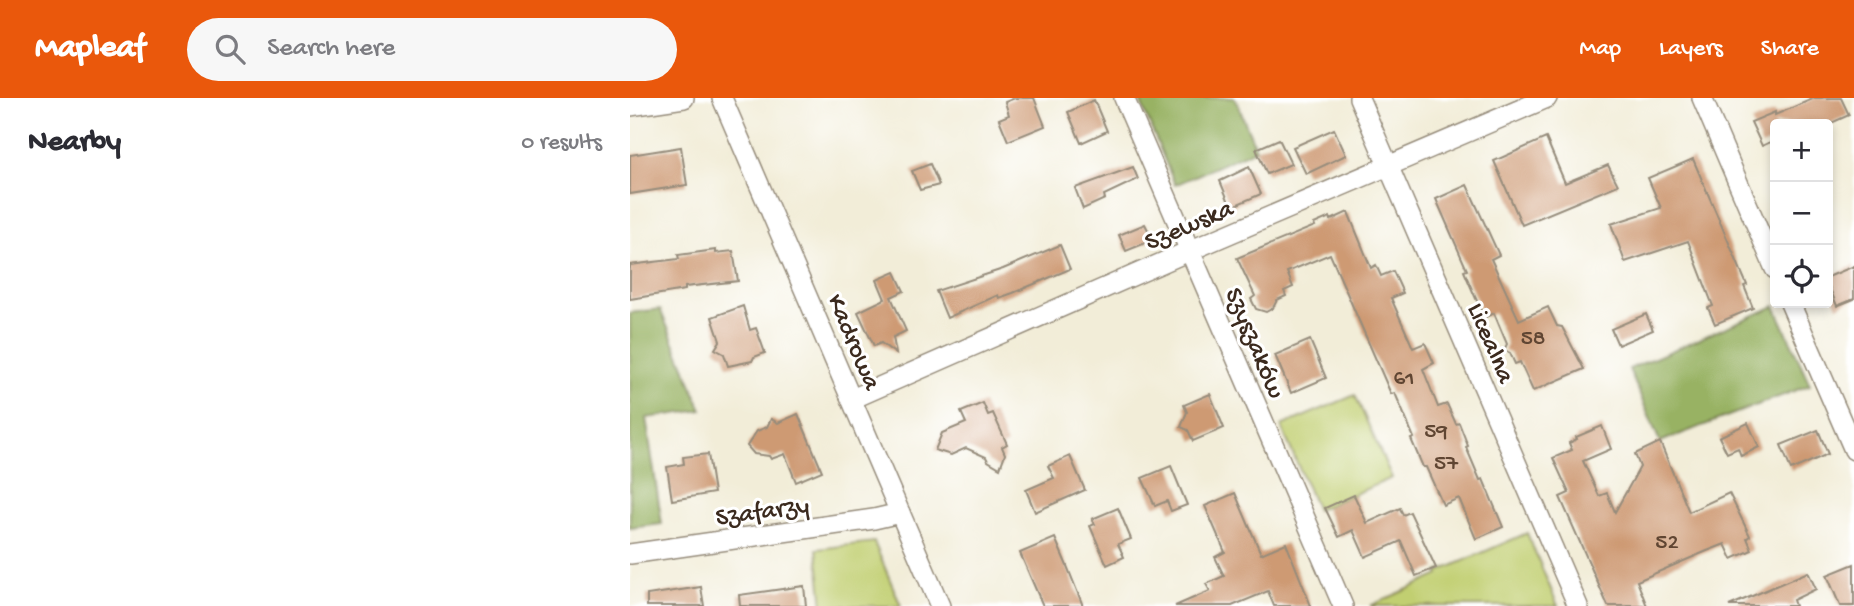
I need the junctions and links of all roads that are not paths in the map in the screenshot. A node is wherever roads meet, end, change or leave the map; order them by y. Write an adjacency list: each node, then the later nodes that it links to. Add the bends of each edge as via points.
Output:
1 (684, 98): 7 (street)
2 (722, 98): 12 (street, Kadrowa)
3 (1124, 98): 9 (street, Szyszaków)
4 (1359, 98): 8 (street, Licealna)
5 (1547, 98): 8 (street, Szewska)
6 (1702, 98): 10 (street)
7 (630, 106)
8 (1389, 166): 9 (street, Szewska); 18 (street, Licealna)
9 (1189, 251): 12 (street, Szewska); 17 (street, Szyszaków)
10 (1770, 257)
11 (1792, 308): 13 (street)
12 (852, 399): 14 (street, Kadrowa)
13 (1854, 450)
14 (900, 513): 15 (street, Szafarzy); 16 (street, Kadrowa)
15 (630, 554)
16 (940, 606)
17 (1343, 606)
18 (1578, 606)

